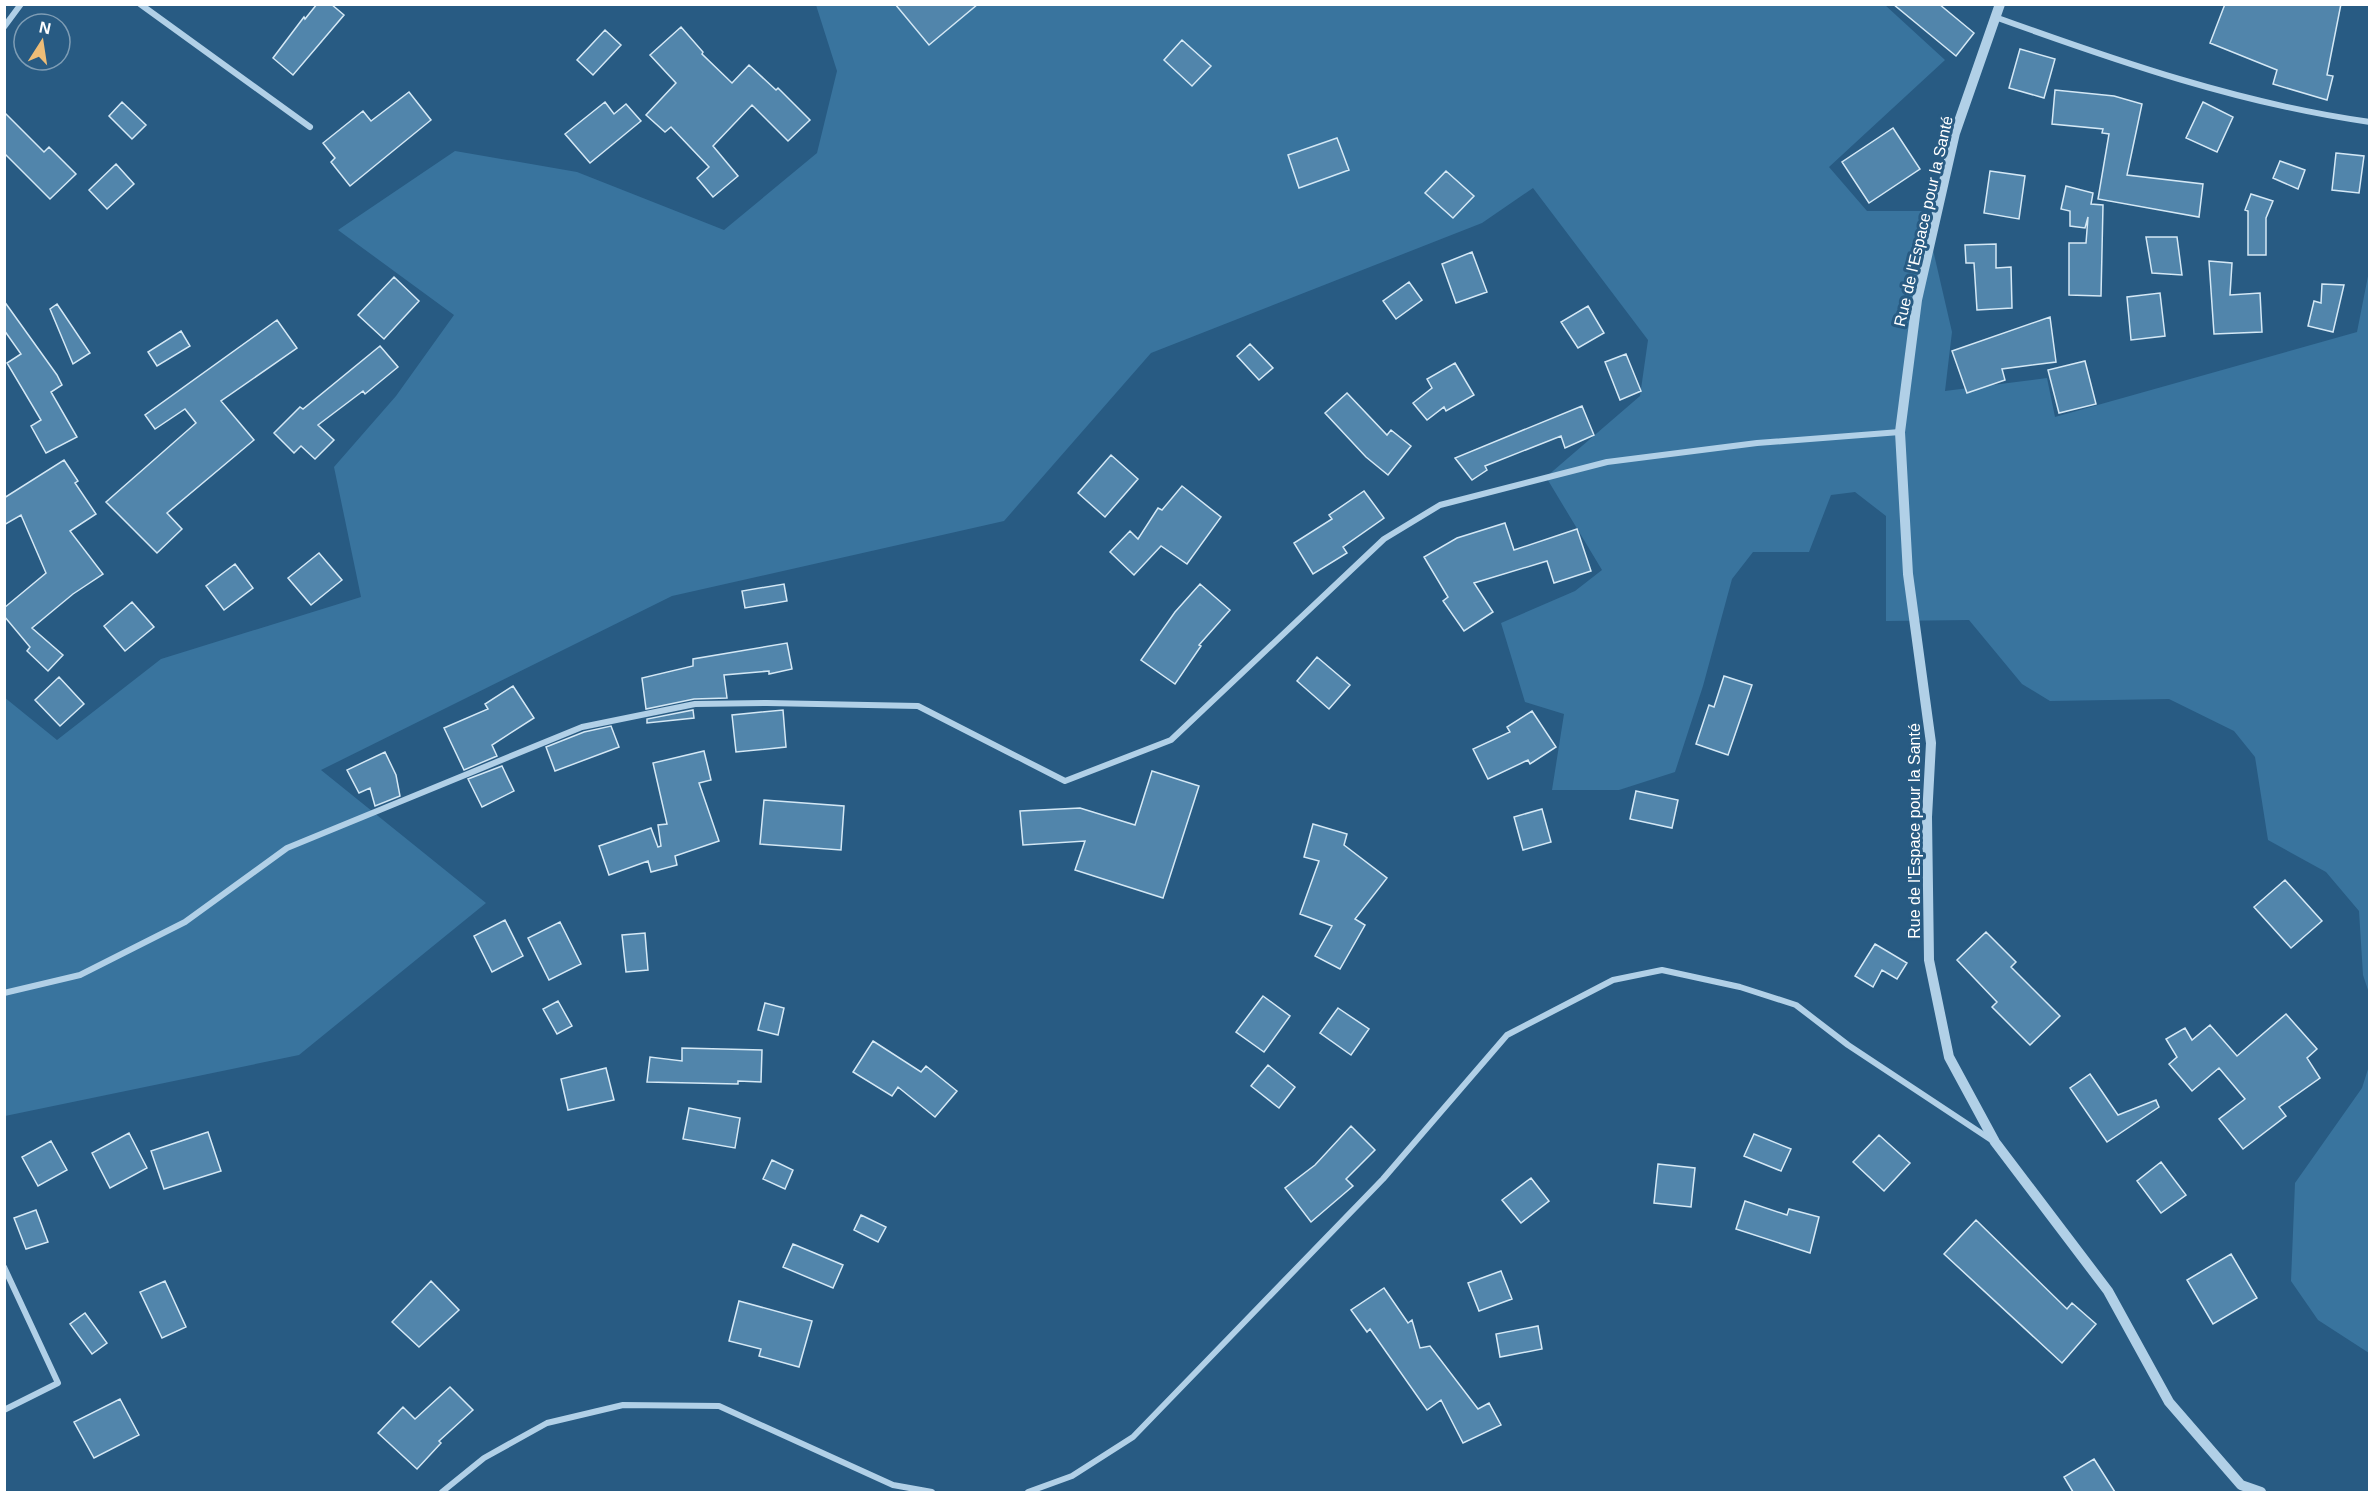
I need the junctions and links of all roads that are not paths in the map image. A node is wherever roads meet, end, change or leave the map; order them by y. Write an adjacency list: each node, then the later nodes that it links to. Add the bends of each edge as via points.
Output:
1 (21, 4): 5 (street)
2 (140, 4): 7 (street)
3 (2000, 4): 4 (street, Rue de l'Espace pour la Santé)
4 (1995, 17): 6 (street, via 2119,62 2315,114); 8 (street, Rue de l'Espace pour la Santé, via 1955,134 1922,278)
5 (4, 27)
6 (2370, 122)
7 (310, 127)
8 (1900, 432): 9 (street, via 1757,443 1606,462 1440,505 1384,539 1171,740 1065,781 918,706 695,704 582,728 287,848 185,922 80,975); 10 (street, Rue de l'Espace pour la Santé, via 1908,574 1931,743 1927,817 1929,960 1949,1057)
9 (4, 993)
10 (1995, 1142): 15 (street, via 1848,1045 1796,1005 1740,987 1662,970 1613,980 1507,1035 1383,1179 1133,1437 1072,1476); 16 (street, Rue de l'Espace pour la Santé, via 2108,1291 2169,1402 2241,1485)
11 (4, 1266): 12 (street, via 58,1383)
12 (4, 1410)
13 (442, 1492): 14 (street, via 484,1458 548,1423 623,1405 719,1406 893,1485)
14 (932, 1492)
15 (1028, 1492)
16 (2261, 1492)

